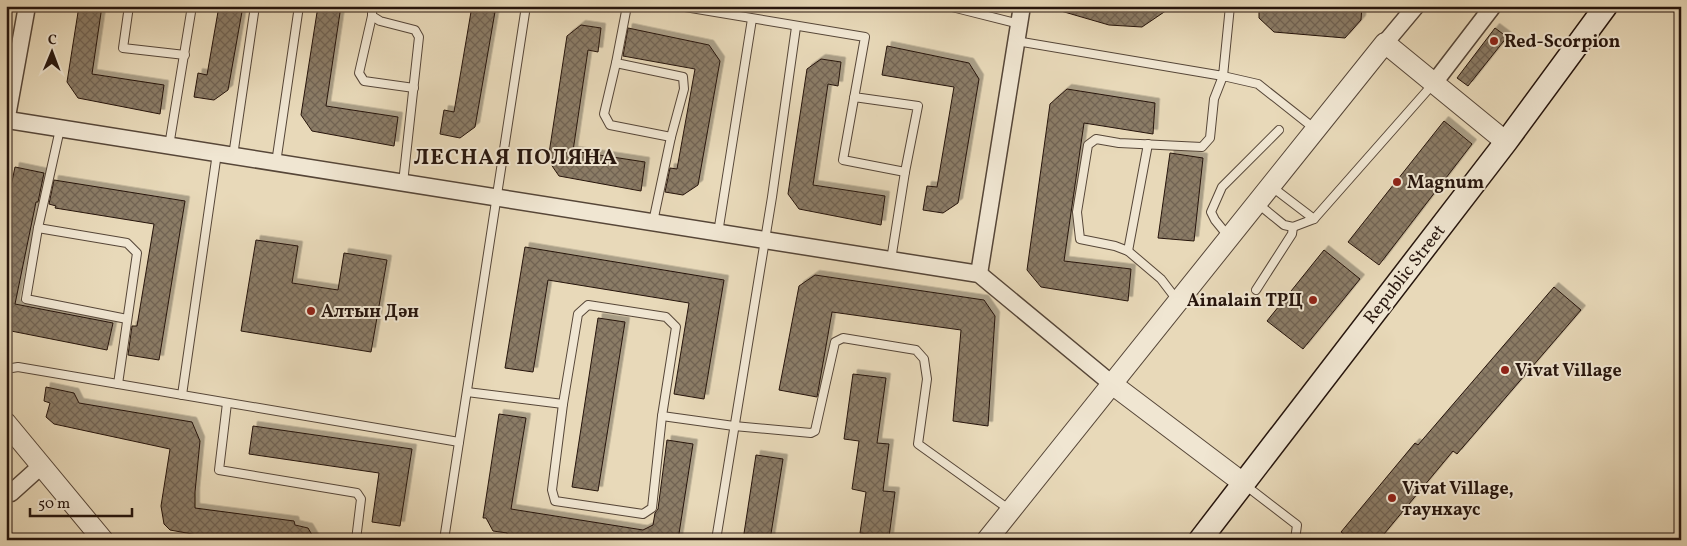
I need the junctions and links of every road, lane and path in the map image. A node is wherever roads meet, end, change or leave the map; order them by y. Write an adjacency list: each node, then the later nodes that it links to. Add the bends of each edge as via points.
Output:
1 (27, 6): 24 (street)
2 (129, 6): 22 (lane, via 123,48)
3 (192, 6): 22 (lane)
4 (255, 6): 37 (lane)
5 (299, 6): 38 (lane)
6 (372, 6): 16 (lane)
7 (526, 6): 42 (lane)
8 (627, 6): 23 (lane)
9 (679, 6): 17 (lane)
10 (948, 6): 18 (lane)
11 (1022, 6): 18 (street)
12 (1230, 6): 25 (lane)
13 (1416, 6): 21 (street)
14 (1493, 6): 26 (street)
15 (1606, 6): 34 (main road, Republic Street)
16 (372, 16): 27 (lane, via 415,30 420,37); 27 (lane, via 359,73 364,81)
17 (752, 19): 19 (lane); 48 (lane)
18 (1019, 24): 20 (street)
19 (796, 27): 28 (lane, via 866,37); 50 (lane)
20 (1016, 41): 25 (lane); 53 (street)
21 (1385, 43): 26 (street); 31 (street)
22 (185, 55): 36 (lane)
23 (616, 63): 33 (lane, via 604,114 610,125); 33 (lane, via 683,77 684,89)
24 (11, 67): 29 (street)
25 (1223, 76): 31 (lane, via 1258,84); 35 (lane, via 1214,99 1210,138 1202,146)
26 (1434, 83): 34 (street); 44 (lane)
27 (414, 88): 40 (lane)
28 (854, 97): 39 (lane, via 843,160); 39 (lane, via 918,106)
29 (7, 121): 30 (street)
30 (60, 129): 36 (street); 47 (lane)
31 (1316, 129): 41 (street)
32 (1279, 130): 49 (lane, via 1222,187 1211,212)
33 (670, 138): 45 (lane)
34 (1506, 142): 69 (main road, Republic Street)
35 (1148, 144): 51 (lane); 51 (lane, via 1096,139 1088,145 1077,212 1080,239)
36 (169, 146): 37 (street)
37 (225, 155): 38 (street); 61 (lane)
38 (276, 163): 40 (street)
39 (904, 172): 52 (lane)
40 (403, 183): 42 (street)
41 (1270, 186): 43 (street); 44 (lane)
42 (497, 198): 45 (street); 60 (lane)
43 (1257, 203): 46 (lane, via 1284,225); 49 (street)
44 (1314, 219): 46 (lane)
45 (653, 222): 48 (street)
46 (1293, 227): 54 (lane, via 1292,234)
47 (38, 228): 56 (lane, via 127,243 137,254); 56 (lane, via 26,299)
48 (718, 233): 50 (street)
49 (1229, 237): 55 (street)
50 (765, 240): 52 (street); 66 (lane)
51 (1128, 251): 55 (lane, via 1162,279)
52 (890, 260): 53 (street)
53 (979, 274): 59 (street)
54 (1256, 290)
55 (1178, 302): 59 (street)
56 (128, 319): 58 (lane)
57 (6, 368): 58 (lane, via 18,367)
58 (118, 384): 61 (lane)
59 (1112, 384): 69 (street); 71 (street)
60 (467, 392): 63 (lane); 67 (lane)
61 (182, 395): 62 (lane)
62 (227, 403): 67 (lane); 73 (lane, via 219,470 357,493 361,499)
63 (564, 404): 64 (lane, via 578,314 588,305 666,317 676,327); 64 (lane, via 552,490 555,501 643,514 652,508)
64 (662, 416): 66 (lane)
65 (6, 423): 68 (street)
66 (734, 426): 71 (lane, via 815,431 835,342 843,338 916,350 924,359 927,379 918,444); 75 (lane)
67 (459, 442): 74 (lane)
68 (41, 466): 70 (street); 72 (street)
69 (1243, 483): 77 (main road, Republic Street); 78 (lane, via 1297,525)
70 (8, 496)
71 (1010, 510): 76 (street)
72 (103, 540)
73 (356, 540)
74 (444, 540)
75 (716, 540)
76 (987, 540)
77 (1200, 540)
78 (1294, 540)

